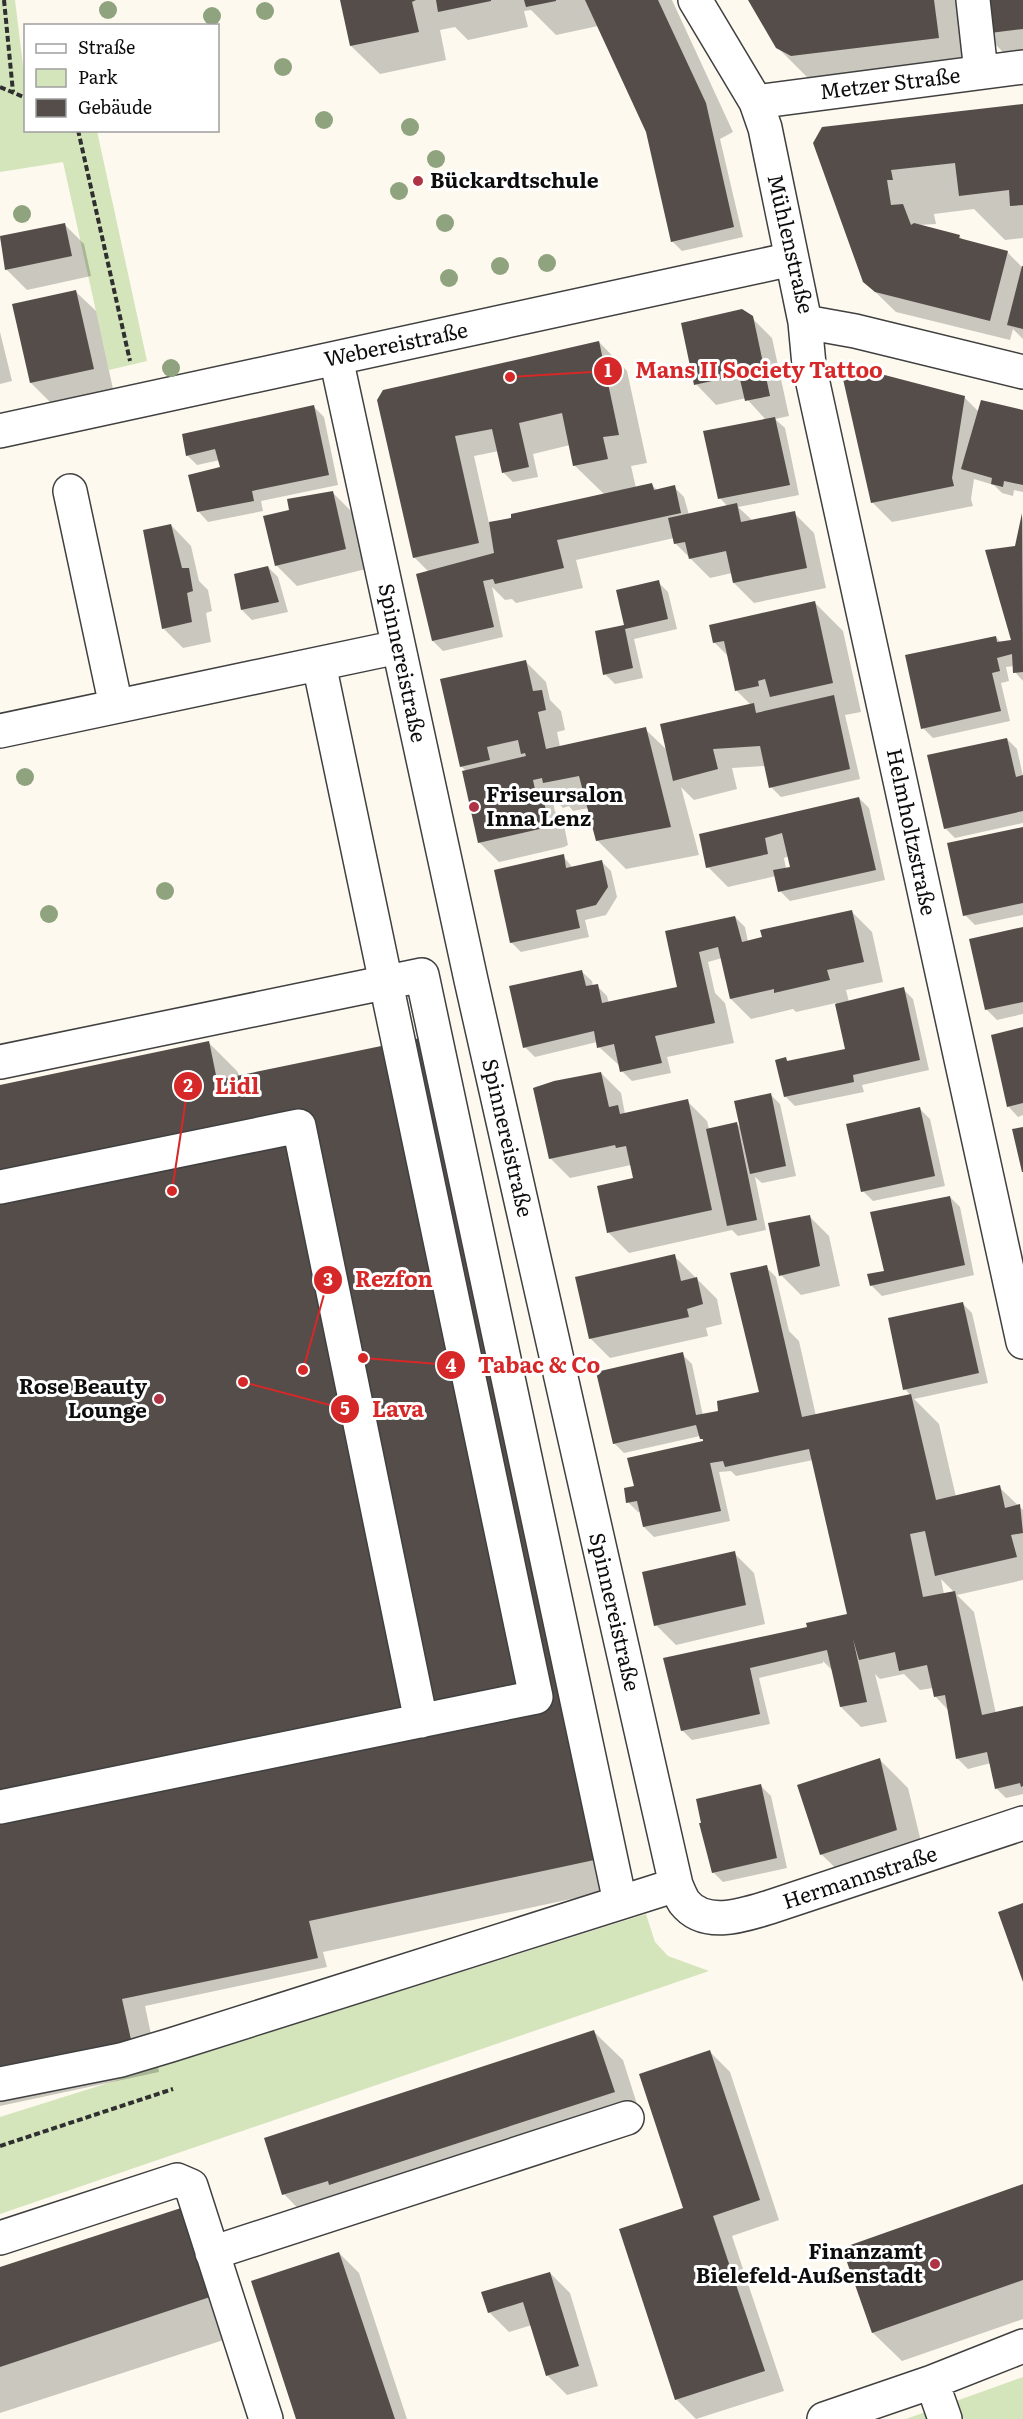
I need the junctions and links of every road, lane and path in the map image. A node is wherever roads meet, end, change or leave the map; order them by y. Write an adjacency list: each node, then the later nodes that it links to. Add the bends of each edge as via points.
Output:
1 (4, 0): 7 (path)
2 (695, 0): 9 (street, Mühlenstraße)
3 (973, 0): 5 (street)
4 (1023, 67): 5 (street, Metzer Straße)
5 (981, 72): 9 (street, Metzer Straße)
6 (0, 87): 7 (path)
7 (13, 92): 8 (path)
8 (24, 97)
9 (756, 102): 11 (street, Mühlenstraße)
10 (78, 132): 15 (path)
11 (792, 259): 12 (street, Mühlenstraße); 13 (street, Webereistraße)
12 (805, 322): 14 (street, Mühlenstraße); 25 (street, Helmholtzstraße, via 809,365)
13 (336, 358): 15 (street, Webereistraße); 18 (street, Spinnereistraße)
14 (1023, 372)
15 (138, 402): 16 (street, Webereistraße)
16 (0, 432)
17 (70, 491): 20 (street)
18 (398, 647): 19 (street); 30 (street, Spinnereistraße)
19 (319, 664): 20 (street); 22 (street)
20 (116, 706): 21 (street)
21 (0, 731)
22 (385, 983): 23 (street); 27 (street, via 536,1697); 31 (street, via 422,975)
23 (0, 1062)
24 (0, 1187): 27 (street, via 299,1126)
25 (1013, 1253): 26 (street, Helmholtzstraße)
26 (1023, 1342)
27 (421, 1721): 28 (street)
28 (0, 1807)
29 (1023, 1823): 32 (street, Hermannstraße, via 760,1910 732,1917 708,1917)
30 (676, 1885): 31 (street); 32 (street, Spinnereistraße, via 684,1902)
31 (620, 1902): 33 (street, via 121,2060)
32 (695, 1911)
33 (0, 2084)
34 (627, 2118): 36 (street)
35 (0, 2238): 36 (street, via 177,2180 191,2186)
36 (212, 2253): 39 (street)
37 (1023, 2346): 38 (street)
38 (932, 2382): 40 (street); 41 (street)
39 (266, 2419)
40 (824, 2419)
41 (945, 2419)

